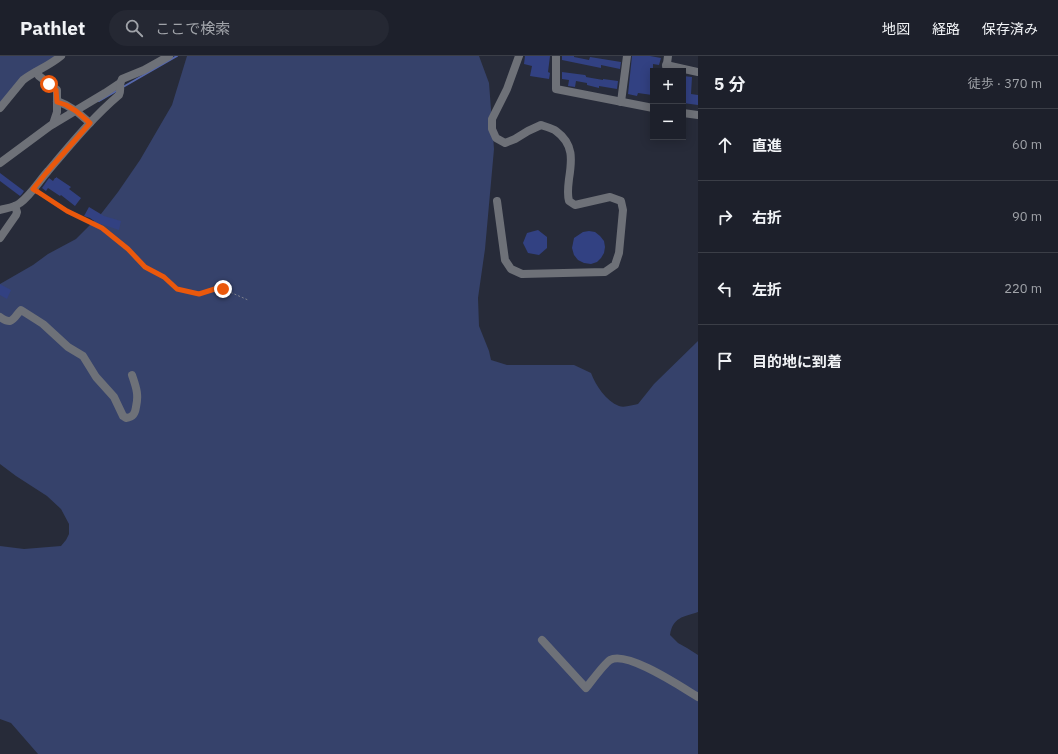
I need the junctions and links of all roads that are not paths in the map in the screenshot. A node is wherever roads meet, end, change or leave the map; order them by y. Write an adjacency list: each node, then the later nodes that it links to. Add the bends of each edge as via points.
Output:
1 (61, 56): 10 (street)
2 (169, 56): 12 (street, via 122,79)
3 (519, 56): 23 (street, via 492,119 492,129 496,138 505,143 541,125 555,130 565,139 572,160 567,194 569,201 575,204 610,197 621,201 623,210 619,253 615,265 605,272 522,274 511,269 505,260)
4 (556, 56): 14 (street, via 556,89)
5 (617, 56): 7 (street)
6 (668, 56): 8 (street)
7 (626, 57): 14 (street)
8 (666, 68)
9 (686, 70): 11 (street)
10 (36, 72): 13 (street, via 56,90); 16 (street, via 23,80)
11 (698, 72)
12 (120, 83): 17 (street); 20 (street, via 119,95)
13 (57, 102): 17 (street); 21 (street)
14 (621, 102): 15 (street)
15 (650, 107)
16 (0, 108)
17 (76, 111): 20 (street); 21 (street)
18 (686, 113): 19 (street)
19 (698, 115)
20 (90, 123): 24 (street, via 24,200)
21 (53, 124): 22 (street)
22 (0, 163)
23 (497, 201)
24 (15, 206): 25 (street); 26 (street, via 16,216)
25 (0, 210)
26 (0, 238)
27 (0, 317): 28 (street, via 11,321 21,310 79,353 114,397 126,418 134,414 138,398)
28 (132, 375)
29 (542, 640): 30 (street, via 586,688 609,661 618,658 637,663)
30 (698, 698)

